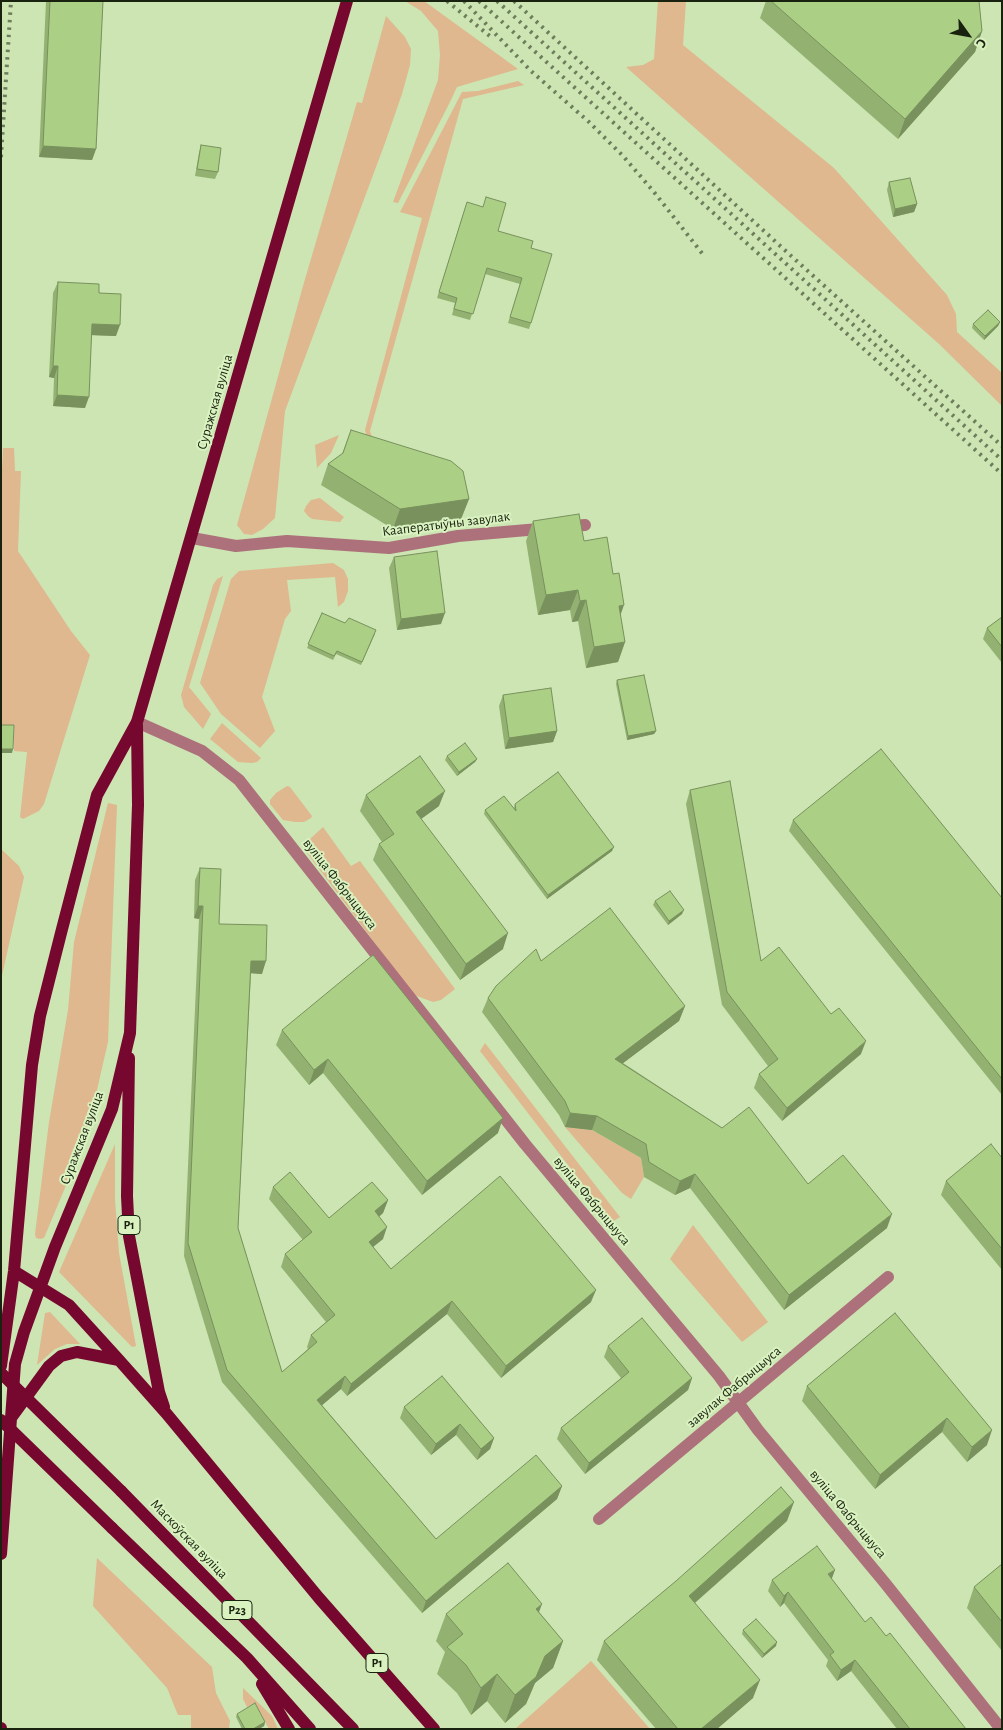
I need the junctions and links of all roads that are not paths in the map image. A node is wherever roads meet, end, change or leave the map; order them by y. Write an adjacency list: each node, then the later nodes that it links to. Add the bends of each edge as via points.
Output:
1 (347, 1): 3 (main road, Суражская вуліца / Р1)
2 (584, 524): 3 (street, Кааператыўны завулак, via 458,536 389,548 287,541 236,546)
3 (192, 538): 4 (main road, Суражская вуліца / Р1)
4 (137, 722): 5 (main road, Суражская вуліца / Р1, via 138,804); 6 (main road, Суражская вуліца / Р1, via 97,795 40,1016 32,1065); 12 (street, вуліца Фабрыцыуса, via 202,751 239,780 525,1144)
5 (130, 1033): 8 (main road, Суражская вуліца, via 112,1109); 13 (main road, Р1, via 129,1236 159,1392)
6 (14, 1271): 8 (main road); 10 (main road, Суражская вуліца / Р1)
7 (888, 1277): 12 (street, завулак Фабрыцыуса)
8 (40, 1287): 9 (main road, via 69,1305); 14 (main road, Суражская вуліца, via 15,1364)
9 (119, 1360): 13 (main road); 14 (main road, via 77,1352 61,1356 48,1366)
10 (1, 1366)
11 (1, 1372): 20 (main road, Маскоўская вуліца / Р23, bridge)
12 (738, 1402): 15 (street, завулак Фабрыцыуса); 22 (street, вуліца Фабрыцыуса)
13 (166, 1413): 21 (main road, Р1, via 318,1598)
14 (6, 1419): 16 (main road, Суражская вуліца); 17 (main road, Р23, bridge, via 112,1528)
15 (599, 1519)
16 (1, 1554)
17 (247, 1658): 18 (main road); 19 (main road, Р23)
18 (289, 1729)
19 (310, 1729)
20 (353, 1729)
21 (434, 1729)
22 (1000, 1729)

